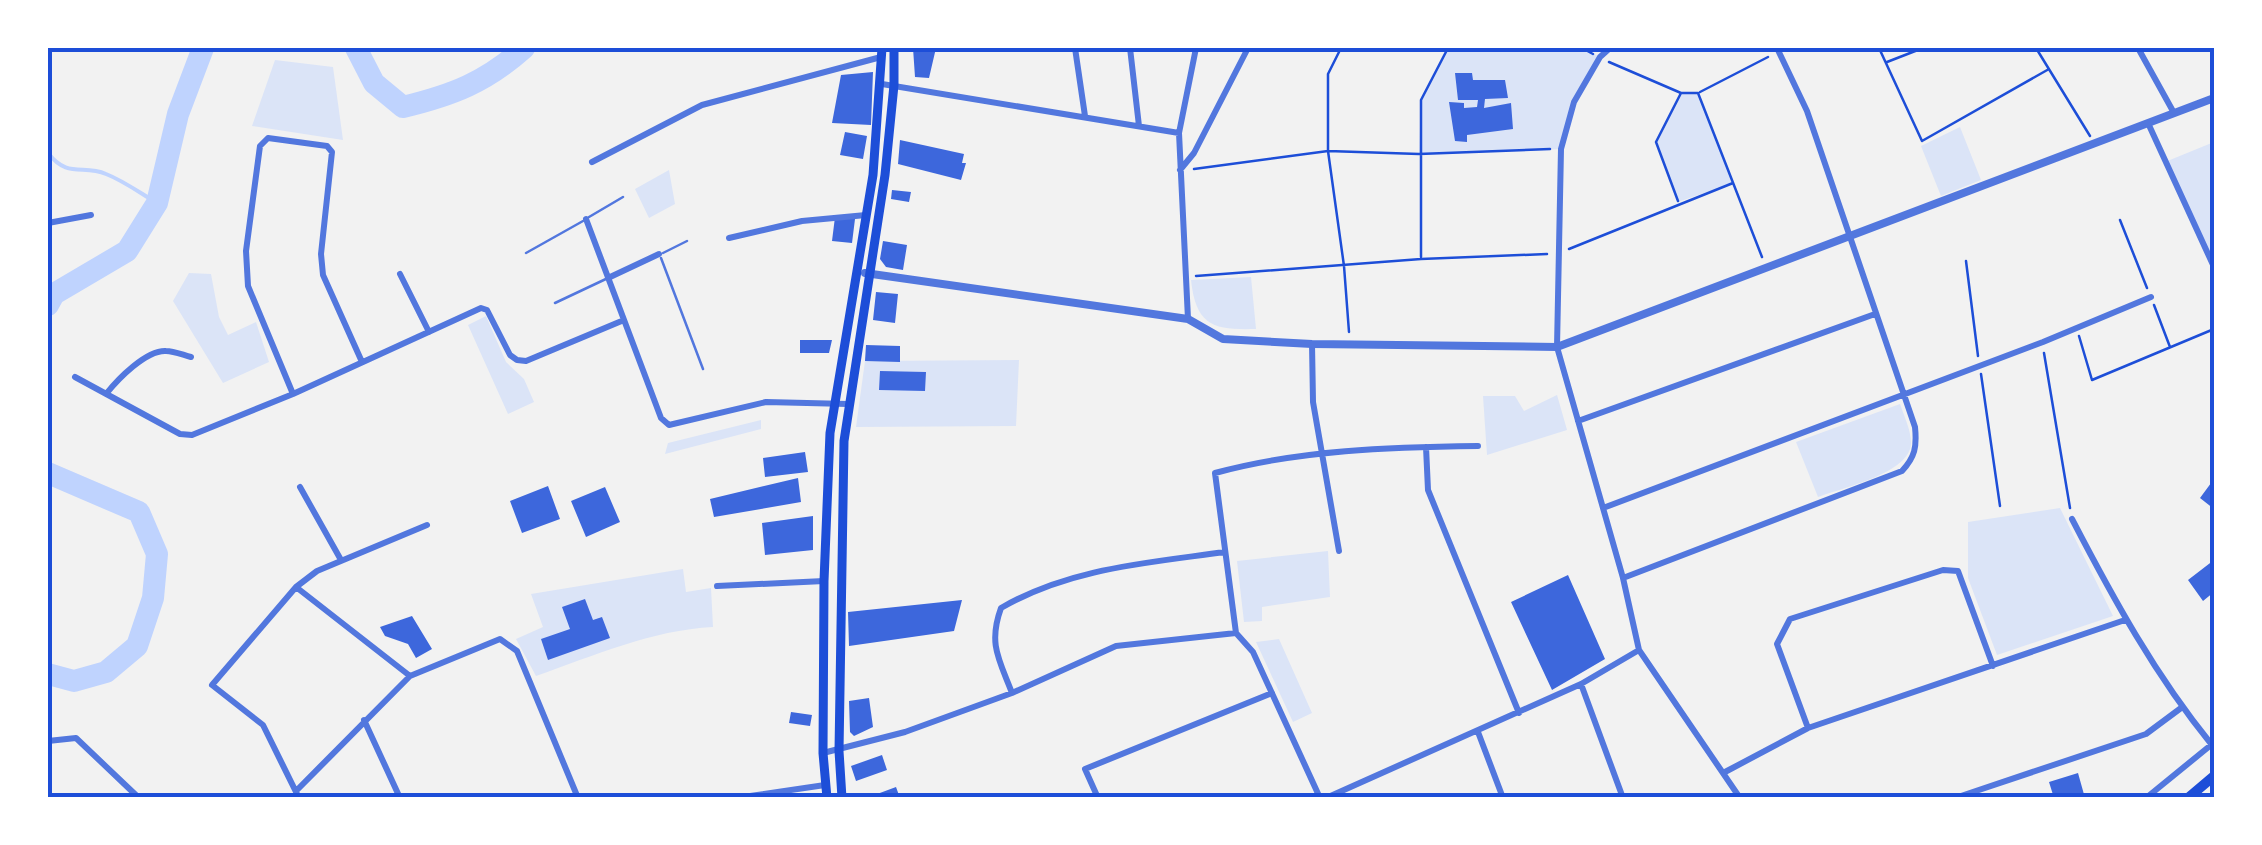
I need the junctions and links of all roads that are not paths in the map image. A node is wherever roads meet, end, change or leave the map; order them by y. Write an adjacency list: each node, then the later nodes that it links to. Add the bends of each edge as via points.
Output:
1 (894, 48): 11 (main road)
2 (1075, 48): 14 (street)
3 (1130, 48): 16 (street)
4 (1196, 48): 17 (street)
5 (1248, 48): 19 (street)
6 (1610, 48): 42 (street, via 1574,102 1562,149)
7 (2138, 48): 13 (street)
8 (1778, 50): 26 (street, via 1807,111)
9 (882, 52): 10 (main road); 18 (street, via 702,106)
10 (882, 84): 11 (street); 21 (main road)
11 (894, 85): 14 (street); 32 (main road)
12 (2214, 98): 13 (street)
13 (2174, 113): 15 (street)
14 (1086, 116): 16 (street)
15 (2148, 123): 26 (street); 30 (street)
16 (1138, 126): 17 (street)
17 (1178, 134): 19 (street)
18 (592, 162)
19 (1179, 171): 38 (street)
20 (622, 198): 23 (lane)
21 (866, 215): 25 (street, via 802,220); 31 (main road)
22 (91, 216): 24 (street)
23 (586, 219): 28 (lane); 34 (street)
24 (48, 223)
25 (729, 238)
26 (1850, 238): 37 (street); 42 (street)
27 (688, 241): 29 (lane)
28 (526, 252)
29 (660, 254): 34 (street); 45 (lane)
30 (2213, 262)
31 (856, 272): 32 (street); 50 (main road)
32 (870, 273): 38 (street); 51 (main road)
33 (400, 274): 40 (street)
34 (608, 278): 36 (lane); 39 (street)
35 (2151, 297): 49 (street)
36 (555, 303)
37 (1875, 314): 49 (street); 52 (street)
38 (1188, 319): 41 (street, via 1223,339)
39 (624, 320): 40 (street, via 526,361 510,355 481,308); 50 (street, via 660,418 669,424 766,402)
40 (429, 332): 44 (street)
41 (1312, 344): 42 (street); 55 (street)
42 (1557, 347): 52 (street)
43 (191, 357): 47 (street, via 154,354 122,374)
44 (362, 362): 48 (street); 48 (street, via 323,276 332,152 268,138 260,146 246,273)
45 (703, 369)
46 (75, 376): 47 (street)
47 (106, 394): 48 (street, via 192,435)
48 (293, 394)
49 (1902, 395): 57 (street); 63 (street, via 1917,445 1902,471)
50 (834, 402): 51 (street); 64 (main road)
51 (848, 404): 82 (main road)
52 (1578, 420): 57 (street)
53 (1478, 446): 54 (street)
54 (1426, 447): 55 (street); 76 (street, via 1428,490)
55 (1321, 456): 60 (street); 61 (street, via 1216,472)
56 (300, 487): 62 (street)
57 (1604, 508): 63 (street)
58 (2072, 519): 67 (street)
59 (427, 524): 62 (street)
60 (1339, 551)
61 (1225, 552): 68 (street); 73 (street, via 1061,579 1000,608 993,632)
62 (340, 560): 65 (street)
63 (1623, 578): 69 (street)
64 (824, 580): 66 (street); 83 (main road)
65 (296, 586): 71 (street); 87 (street, via 212,685 264,725)
66 (716, 586)
67 (2125, 620): 70 (street); 75 (street)
68 (1236, 634): 73 (street, via 1116,646); 74 (street, via 1253,652)
69 (1639, 650): 72 (street); 84 (street)
70 (1992, 666): 78 (street); 78 (street, via 1958,572 1943,570 1790,619 1778,644)
71 (410, 676): 77 (street); 90 (street, via 500,639 517,651)
72 (1580, 684): 76 (street); 97 (street)
73 (1012, 692): 82 (street)
74 (1272, 693): 94 (street, via 1086,768); 95 (street)
75 (2182, 708): 81 (street); 99 (street, via 2146,734)
76 (1519, 713): 79 (street)
77 (364, 720): 87 (street); 89 (street)
78 (1808, 728): 84 (street)
79 (1478, 732): 95 (street); 96 (street)
80 (48, 741): 88 (street, via 76,738)
81 (2213, 744): 100 (street)
82 (839, 751): 83 (street); 93 (main road)
83 (824, 754): 86 (main road)
84 (1724, 772): 98 (street)
85 (2214, 776): 101 (highway)
86 (825, 785): 91 (street); 92 (main road)
87 (298, 794)
88 (139, 798)
89 (400, 798)
90 (578, 798)
91 (736, 798)
92 (828, 798)
93 (842, 798)
94 (1098, 798)
95 (1323, 798)
96 (1503, 798)
97 (1623, 798)
98 (1740, 798)
99 (1956, 798)
100 (2146, 798)
101 (2188, 798)

